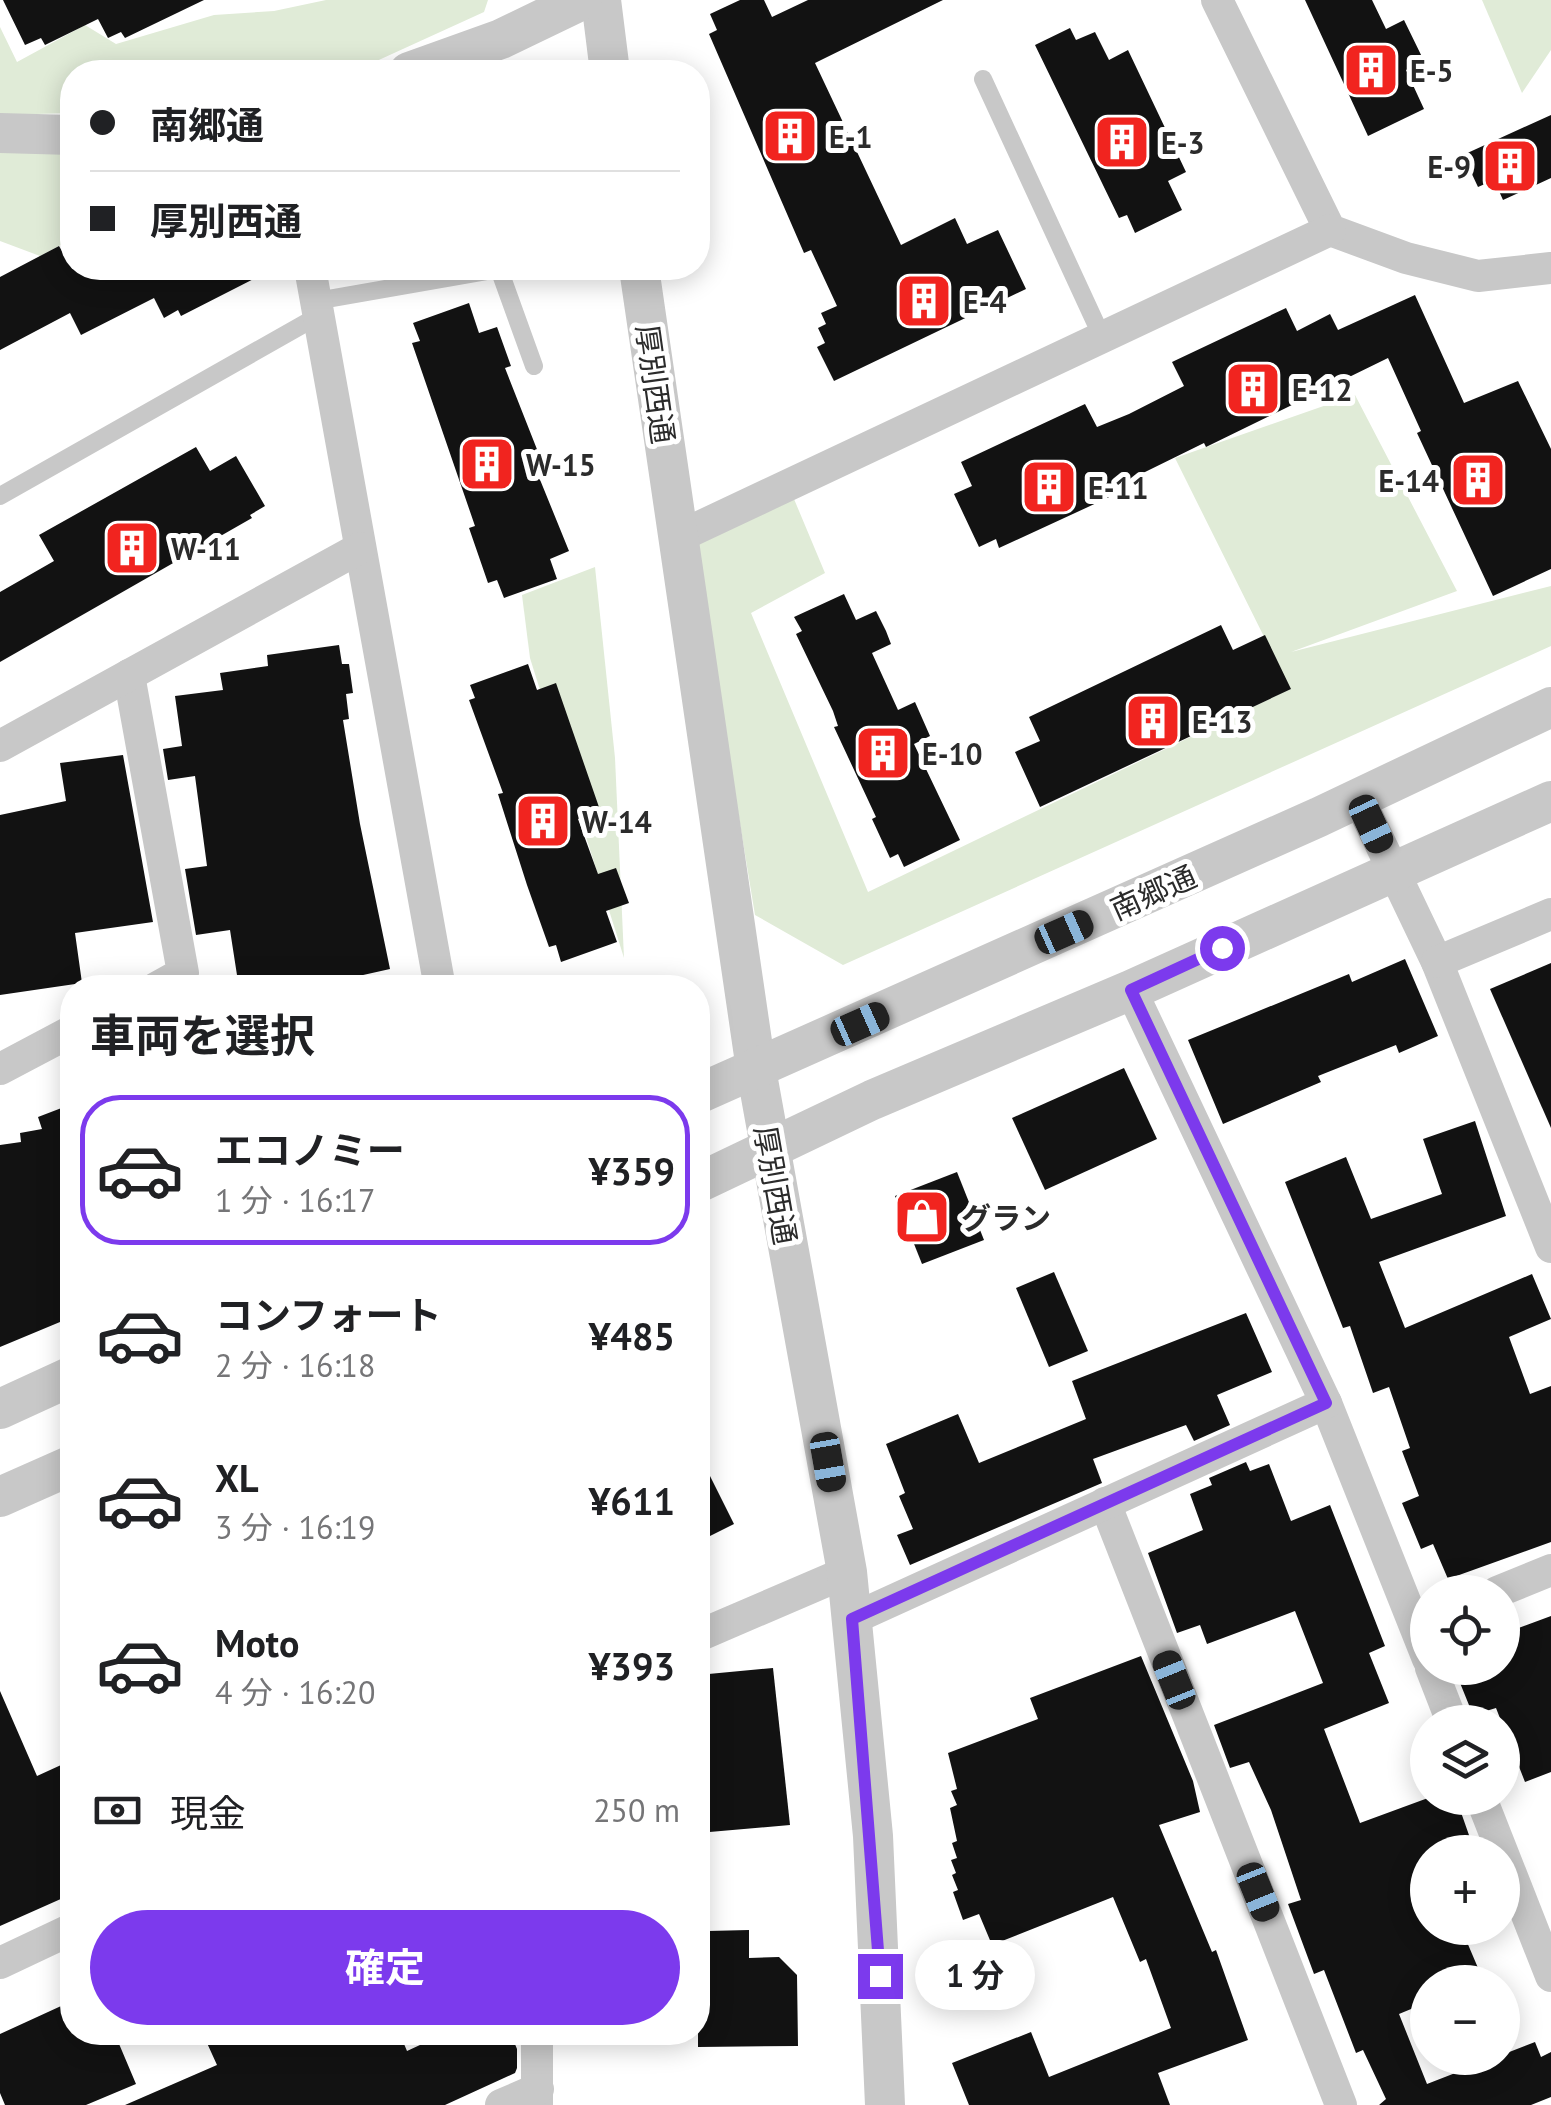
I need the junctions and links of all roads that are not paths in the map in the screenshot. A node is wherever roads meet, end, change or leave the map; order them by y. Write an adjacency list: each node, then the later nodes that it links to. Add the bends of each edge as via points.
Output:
1 (582, 0): 4 (street)
2 (601, 0): 5 (street)
3 (1217, 0): 9 (street)
4 (442, 60)
5 (608, 60)
6 (983, 79): 16 (lane)
7 (0, 133): 8 (street)
8 (60, 136)
9 (1330, 230): 10 (street, via 1478,276); 16 (street)
10 (1551, 268)
11 (312, 280): 15 (street)
12 (449, 280): 15 (lane)
13 (503, 280): 17 (lane)
14 (641, 280): 19 (street, 厚別西通)
15 (317, 309): 18 (lane); 20 (street)
16 (1102, 337): 19 (street)
17 (534, 366)
18 (0, 496)
19 (678, 536): 33 (street, 厚別西通)
20 (360, 548): 21 (street); 30 (street)
21 (129, 675): 23 (street); 29 (street)
22 (1551, 707): 24 (street, 南郷通)
23 (0, 746)
24 (1359, 799): 26 (street); 33 (street, 南郷通)
25 (1551, 801): 26 (street)
26 (1394, 873): 28 (street); 31 (street)
27 (1551, 914): 28 (street)
28 (1438, 962): 38 (street)
29 (179, 975)
30 (438, 975)
31 (1131, 990): 36 (street); 40 (street)
32 (60, 1037): 34 (street)
33 (756, 1068): 35 (street, 南郷通); 36 (street, 厚別西通)
34 (0, 1069)
35 (710, 1089)
36 (770, 1148): 37 (street); 46 (street, 厚別西通)
37 (710, 1176)
38 (1551, 1247)
39 (60, 1382): 41 (street)
40 (1326, 1403): 44 (street); 48 (street)
41 (0, 1409)
42 (60, 1470): 43 (street)
43 (0, 1497)
44 (1104, 1503): 49 (street); 59 (street)
45 (1551, 1570): 47 (street)
46 (847, 1572): 49 (street, 厚別西通); 50 (street)
47 (1520, 1583)
48 (1410, 1598)
49 (852, 1619): 58 (street, 厚別西通)
50 (710, 1631)
51 (1488, 1815): 54 (street)
52 (60, 1935): 53 (street)
53 (0, 1963)
54 (1551, 1976)
55 (536, 2045): 56 (street)
56 (538, 2097): 57 (street)
57 (501, 2105)
58 (886, 2105)
59 (1341, 2105)

